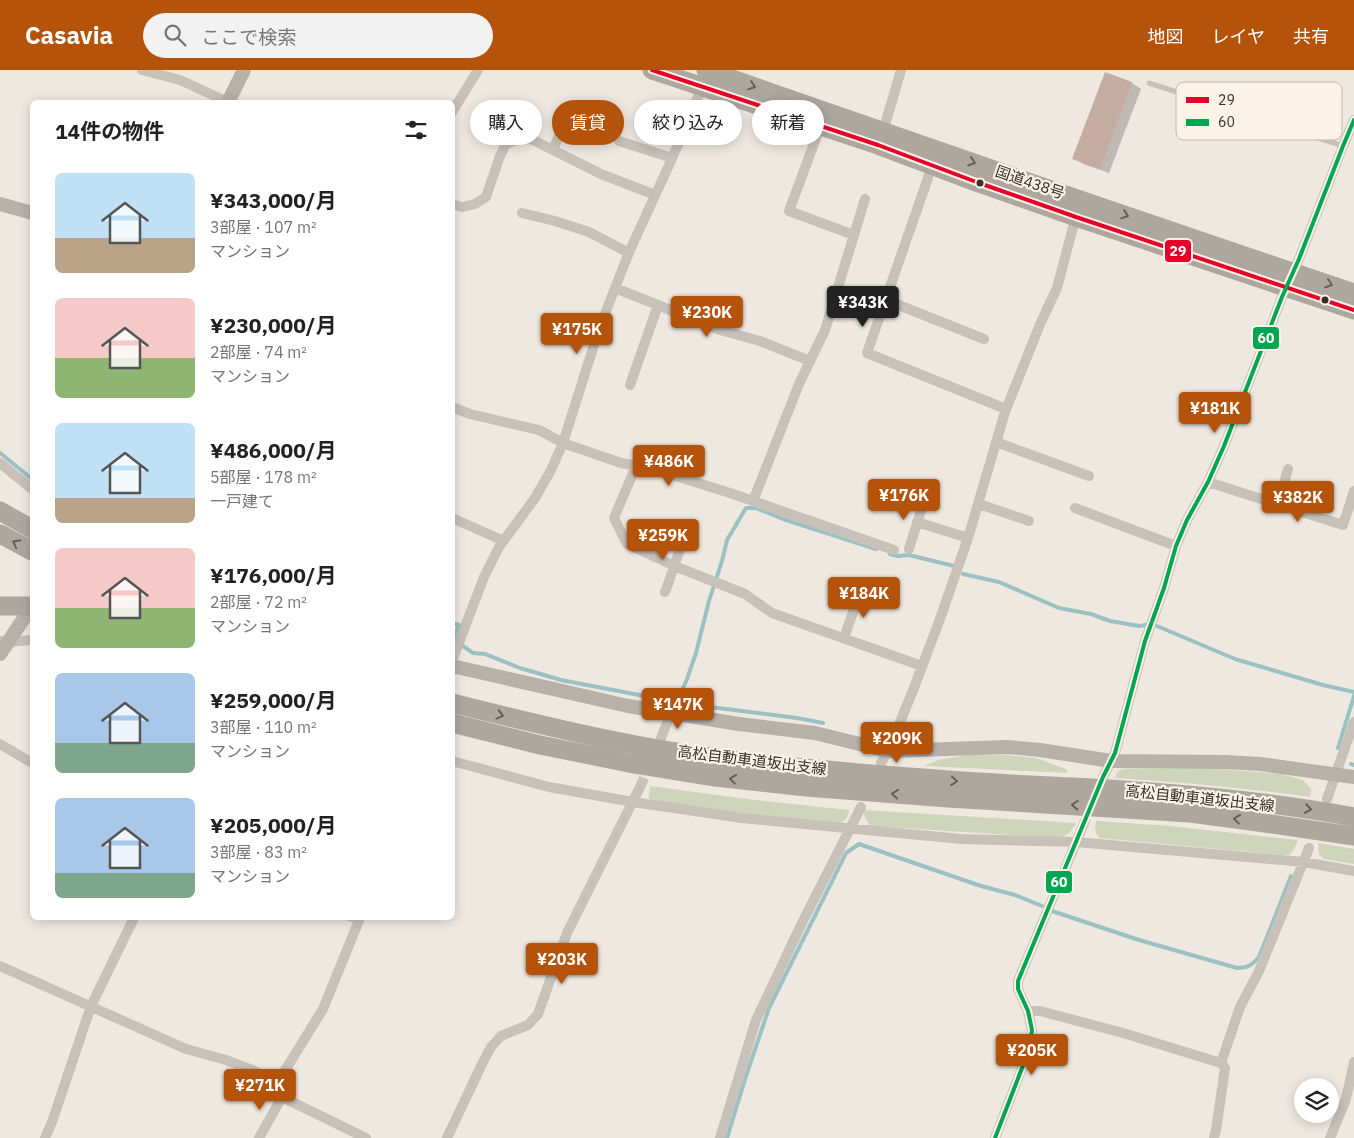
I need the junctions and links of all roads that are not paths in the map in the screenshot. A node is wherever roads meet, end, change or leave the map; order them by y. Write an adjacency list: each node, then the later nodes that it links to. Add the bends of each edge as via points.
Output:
1 (142, 70): 9 (street, via 180,80)
2 (244, 70): 10 (street)
3 (478, 70): 12 (street)
4 (652, 70): 6 (highway, 国道438号)
5 (901, 70): 15 (street)
6 (706, 76): 11 (highway, 国道438号); 23 (street)
7 (1149, 83): 8 (lane)
8 (1176, 92)
9 (224, 100)
10 (229, 100)
11 (771, 100)
12 (455, 107)
13 (824, 120): 15 (highway, 国道438号)
14 (1354, 120): 20 (street)
15 (880, 138): 22 (highway, 国道438号)
16 (1325, 140): 20 (lane)
17 (624, 143): 23 (street)
18 (556, 145): 21 (street)
19 (813, 145): 31 (street, via 789,211)
20 (1343, 146): 33 (street)
21 (554, 150): 24 (street, via 601,174); 27 (street, via 531,139 506,144 486,197 474,204)
22 (933, 157): 28 (highway, 国道438号); 36 (street)
23 (672, 158): 24 (street)
24 (655, 195): 32 (street)
25 (865, 200): 31 (street)
26 (0, 204): 29 (street)
27 (455, 205)
28 (1080, 209): 33 (highway, 国道438号); 43 (street, via 1057,288)
29 (30, 212)
30 (522, 213): 32 (street, via 589,232)
31 (854, 234): 40 (street, via 825,330)
32 (629, 253): 34 (street)
33 (1290, 280): 35 (highway, 国道438号, one-way to 35); 38 (highway, 国道438号); 50 (street)
34 (615, 288): 37 (street); 45 (street)
35 (1354, 293)
36 (886, 300): 39 (street); 43 (street, via 867,353)
37 (658, 305): 40 (street); 41 (street)
38 (1354, 310)
39 (984, 339)
40 (810, 361): 53 (street)
41 (630, 384)
42 (455, 407): 45 (street, via 470,414 539,430)
43 (1006, 408): 44 (street)
44 (996, 442): 49 (street); 55 (street)
45 (564, 443): 47 (street); 66 (street, via 535,498)
46 (0, 463): 51 (street)
47 (636, 466): 53 (street); 71 (street, via 614,518 628,544)
48 (1288, 469): 56 (street)
49 (1089, 476)
50 (1208, 482): 56 (street); 67 (street)
51 (30, 487)
52 (1354, 491): 56 (street, via 1343,525)
53 (753, 501): 70 (street)
54 (924, 501): 61 (street)
55 (979, 504): 60 (street); 64 (street)
56 (1278, 504)
57 (1076, 508): 67 (street)
58 (4, 512): 62 (highway)
59 (455, 519): 66 (street)
60 (1029, 521)
61 (917, 522): 64 (street); 68 (street)
62 (30, 528)
63 (0, 534): 69 (highway, one-way to 63)
64 (968, 538): 82 (street)
65 (684, 540): 71 (street)
66 (504, 541): 80 (street, via 484,577)
67 (1176, 546): 91 (street)
68 (909, 549)
69 (30, 550)
70 (894, 550)
71 (674, 566): 72 (street); 77 (street, via 745,594 772,613)
72 (665, 592)
73 (860, 592): 77 (street)
74 (0, 606): 75 (highway)
75 (30, 606)
76 (30, 608): 79 (street)
77 (844, 638): 82 (street)
78 (30, 640): 79 (street)
79 (4, 641): 81 (street)
80 (455, 652)
81 (0, 654)
82 (922, 666): 90 (street)
83 (455, 667): 85 (street, via 586,698)
84 (455, 704): 101 (highway, 高松自動車道坂出支線, one-way to 101, via 548,728 715,757 950,780 1191,795)
85 (671, 713): 88 (street); 90 (street, via 815,733)
86 (1354, 722): 94 (street)
87 (455, 724): 104 (highway, 高松自動車道坂出支線, one-way to 87, via 1190,813 806,787 715,776 629,763)
88 (661, 738)
89 (0, 744): 92 (street)
90 (885, 757): 91 (street, via 1006,747)
91 (1111, 761): 94 (street, via 1260,764); 95 (street)
92 (30, 762)
93 (455, 762): 99 (street, via 549,787)
94 (1335, 775): 96 (street); 98 (street)
95 (1103, 777)
96 (1354, 777)
97 (640, 787): 99 (street)
98 (1327, 799)
99 (633, 802): 103 (street); 121 (street, via 567,933 538,1014 528,1025 501,1036 491,1046)
100 (861, 807): 103 (street)
101 (1354, 816)
102 (1085, 821): 105 (street)
103 (850, 829): 105 (street, via 961,839); 122 (street, via 756,1020)
104 (1354, 836)
105 (1076, 842): 107 (street); 113 (street, via 1018,981 1018,989)
106 (1309, 848): 107 (street)
107 (1304, 862): 108 (street); 115 (street, via 1259,971 1240,1007)
108 (1354, 871)
109 (133, 920): 112 (street)
110 (359, 920): 116 (street, via 323,1009)
111 (0, 966): 112 (street)
112 (90, 1006): 116 (street, via 186,1049 255,1071); 118 (street)
113 (1028, 1011): 115 (street, via 1040,1011 1114,1030); 123 (street, via 1032,1030 1029,1050)
114 (1354, 1062): 125 (street, via 1346,1099)
115 (1220, 1063): 124 (street, via 1225,1068)
116 (276, 1085): 117 (street)
117 (282, 1097): 119 (street); 120 (street)
118 (45, 1138)
119 (259, 1138)
120 (366, 1138)
121 (447, 1138)
122 (720, 1138)
123 (995, 1138)
124 (1214, 1138)
125 (1330, 1138)

